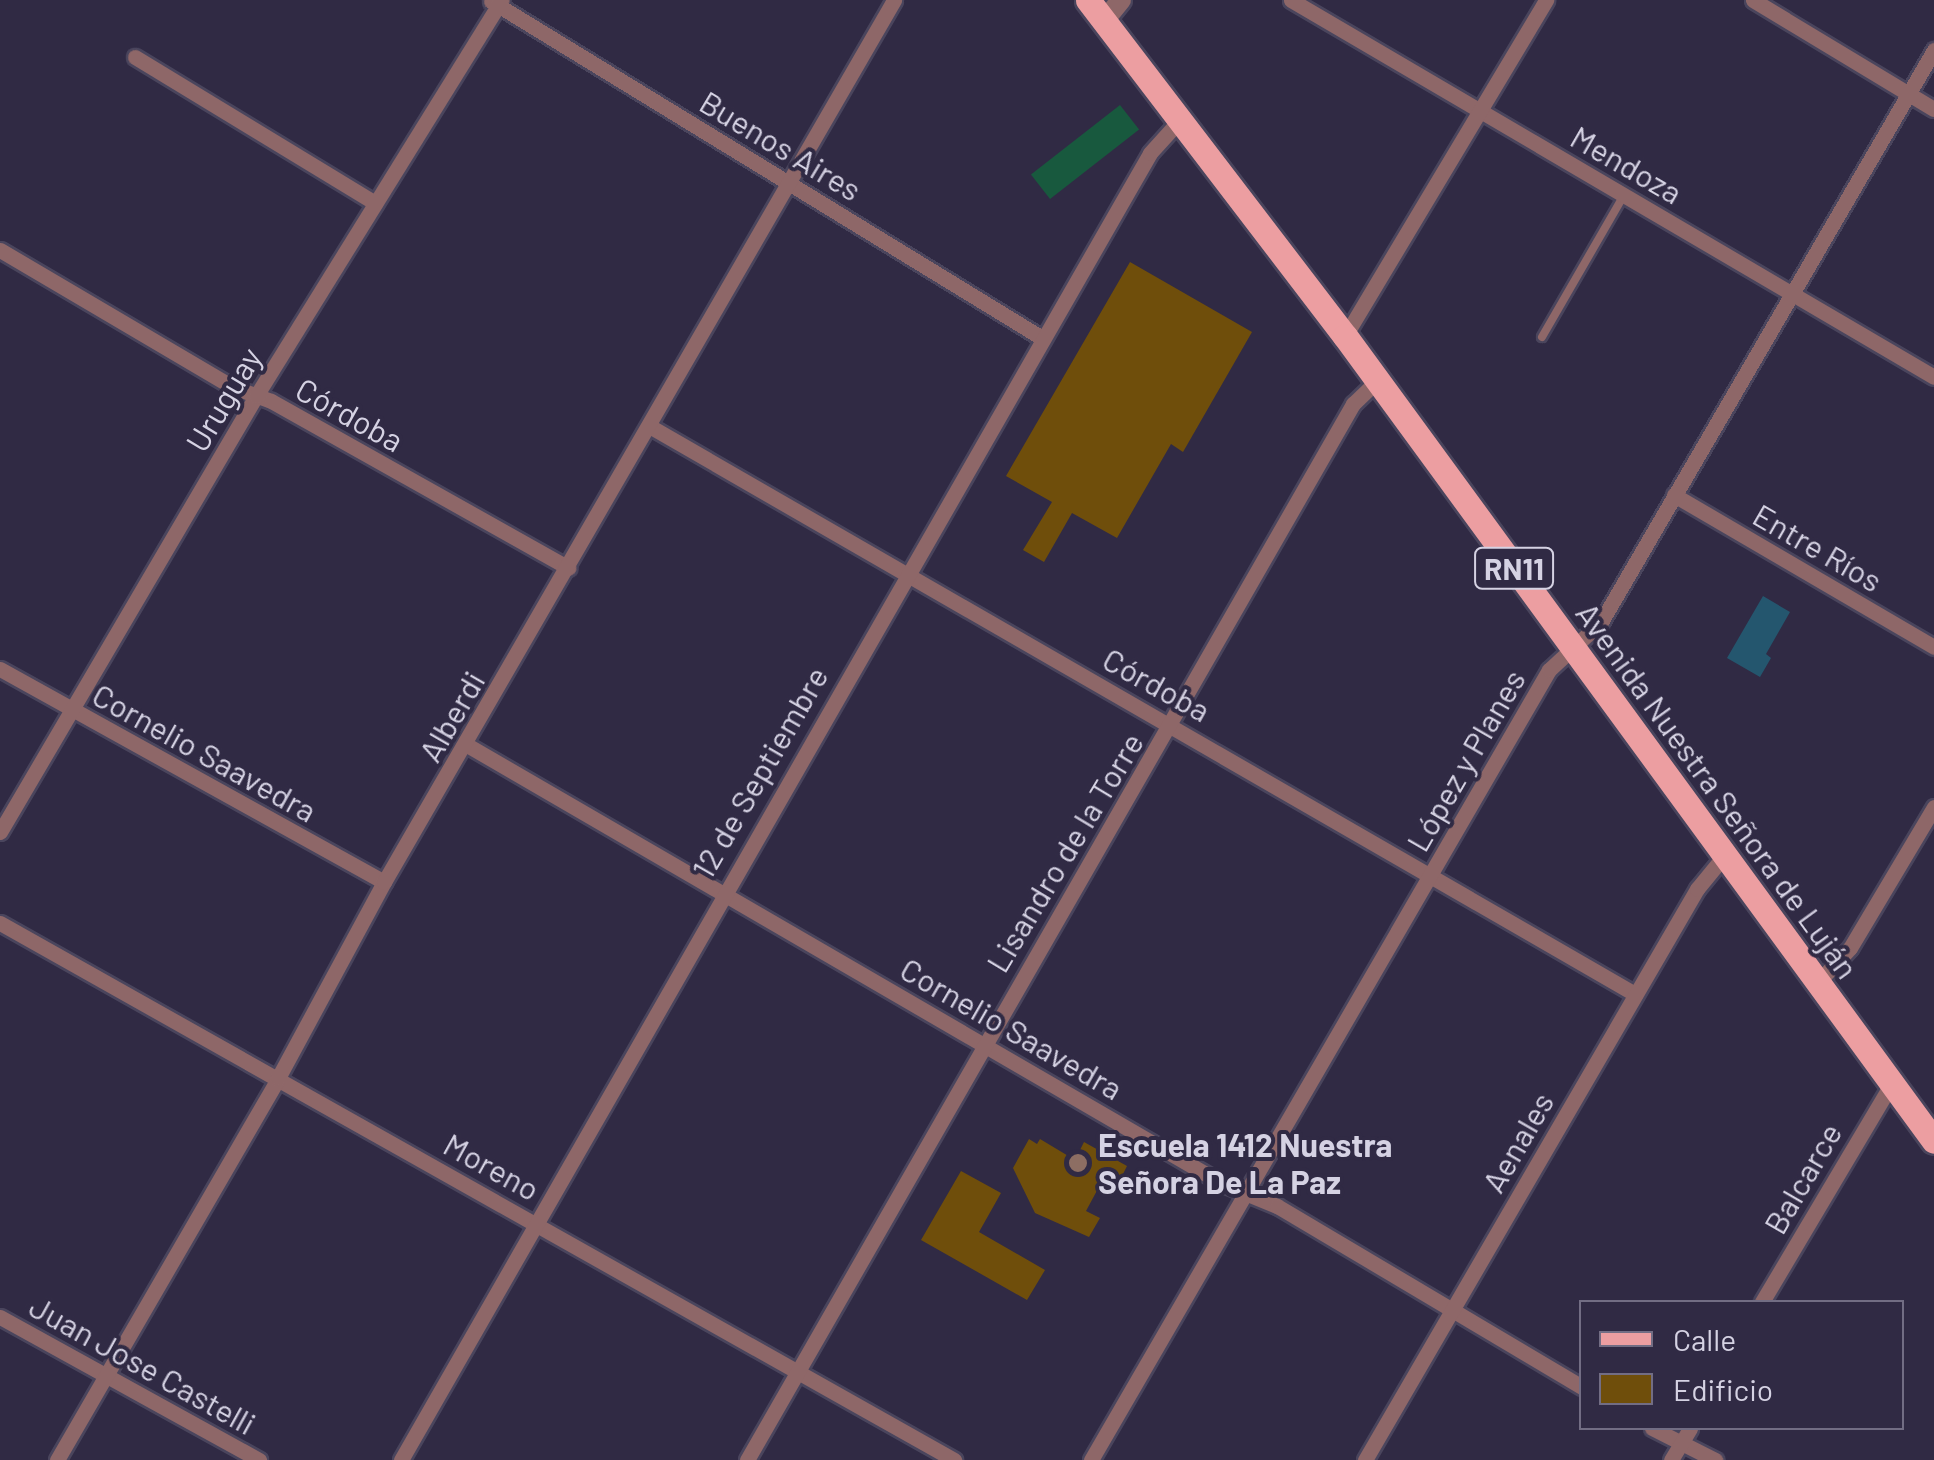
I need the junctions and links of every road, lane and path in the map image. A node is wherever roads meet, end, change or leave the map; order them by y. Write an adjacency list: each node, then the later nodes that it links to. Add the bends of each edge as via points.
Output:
1 (894, 0): 15 (street, Alberdi)
2 (1088, 0): 8 (main road, Avenida Nuestra Señora de Luján / RN11)
3 (1121, 0): 8 (street)
4 (1291, 0): 13 (street, Mendoza)
5 (1546, 0): 13 (street)
6 (1754, 0): 11 (street)
7 (497, 2): 15 (street, Buenos Aires); 17 (street, Uruguay)
8 (1104, 21): 14 (main road, Avenida Nuestra Señora de Luján / RN11)
9 (1934, 50): 11 (street, López y Planes)
10 (135, 57): 17 (street)
11 (1908, 94): 12 (street); 19 (street, López y Planes)
12 (1934, 109)
13 (1481, 111): 16 (street, Mendoza); 20 (street)
14 (1179, 121): 20 (main road, Avenida Nuestra Señora de Luján / RN11); 22 (street, 12 de Septiembre, via 1150,153)
15 (790, 182): 22 (street, Buenos Aires); 26 (street, Alberdi)
16 (1624, 195): 19 (street, Mendoza); 21 (lane)
17 (376, 203): 25 (street, Uruguay)
18 (2, 256): 25 (street, Córdoba)
19 (1791, 292): 23 (street, Mendoza); 27 (street, López y Planes)
20 (1345, 336): 24 (main road, Avenida Nuestra Señora de Luján / RN11)
21 (1542, 337)
22 (1042, 338): 29 (street, 12 de Septiembre)
23 (1934, 377)
24 (1377, 381): 31 (main road, Avenida Nuestra Señora de Luján / RN11); 34 (street, Lisandro de la Torre, via 1353,404)
25 (256, 396): 28 (street, Córdoba); 33 (street, Uruguay)
26 (651, 426): 28 (street, Alberdi); 29 (street, Córdoba)
27 (1674, 496): 30 (street, Entre Ríos); 31 (street, López y Planes, via 1601,622)
28 (568, 568): 35 (street, Alberdi)
29 (906, 577): 34 (street, Córdoba); 41 (street, 12 de Septiembre)
30 (1934, 647)
31 (1574, 648): 38 (main road, Avenida Nuestra Señora de Luján / RN11); 39 (street, López y Planes, via 1549,670)
32 (0, 669): 33 (street, Cornelio Saavedra)
33 (72, 709): 37 (street, Uruguay); 40 (street, Cornelio Saavedra)
34 (1172, 724): 39 (street, Córdoba); 45 (street, Lisandro de la Torre)
35 (467, 745): 40 (street, Alberdi); 41 (street, Cornelio Saavedra)
36 (1934, 807): 43 (street, via 1850,948)
37 (0, 832)
38 (1724, 856): 43 (main road, Avenida Nuestra Señora de Luján / RN11); 44 (street, Aenales, via 1697,888)
39 (1431, 872): 44 (street, Córdoba); 49 (street, López y Planes)
40 (384, 882): 46 (street, Alberdi)
41 (724, 893): 45 (street, Cornelio Saavedra); 50 (street, 12 de Septiembre)
42 (0, 923): 46 (street, Moreno)
43 (1819, 982): 47 (main road, Avenida Nuestra Señora de Luján / RN11)
44 (1634, 994): 52 (street, Aenales)
45 (984, 1042): 49 (street, Cornelio Saavedra); 54 (street, Lisandro de la Torre)
46 (278, 1078): 50 (street, Moreno); 55 (street, Alberdi)
47 (1892, 1083): 48 (main road, Avenida Nuestra Señora de Luján / RN11); 51 (street, Balcarce)
48 (1934, 1141)
49 (1246, 1192): 52 (street, Cornelio Saavedra); 63 (street, López y Planes)
50 (538, 1223): 54 (street, Moreno); 60 (street, 12 de Septiembre)
51 (1763, 1300)
52 (1451, 1312): 56 (street, Cornelio Saavedra); 64 (street, Aenales)
53 (0, 1317): 55 (street, Juan Jose Castelli)
54 (798, 1370): 61 (street, Lisandro de la Torre); 62 (street, Moreno)
55 (106, 1375): 58 (street, Alberdi); 59 (street, Juan Jose Castelli)
56 (1579, 1385)
57 (1685, 1435): 65 (street); 66 (street)
58 (57, 1460)
59 (259, 1460)
60 (401, 1460)
61 (747, 1460)
62 (954, 1460)
63 (1091, 1460)
64 (1365, 1460)
65 (1671, 1460)
66 (1715, 1460)

